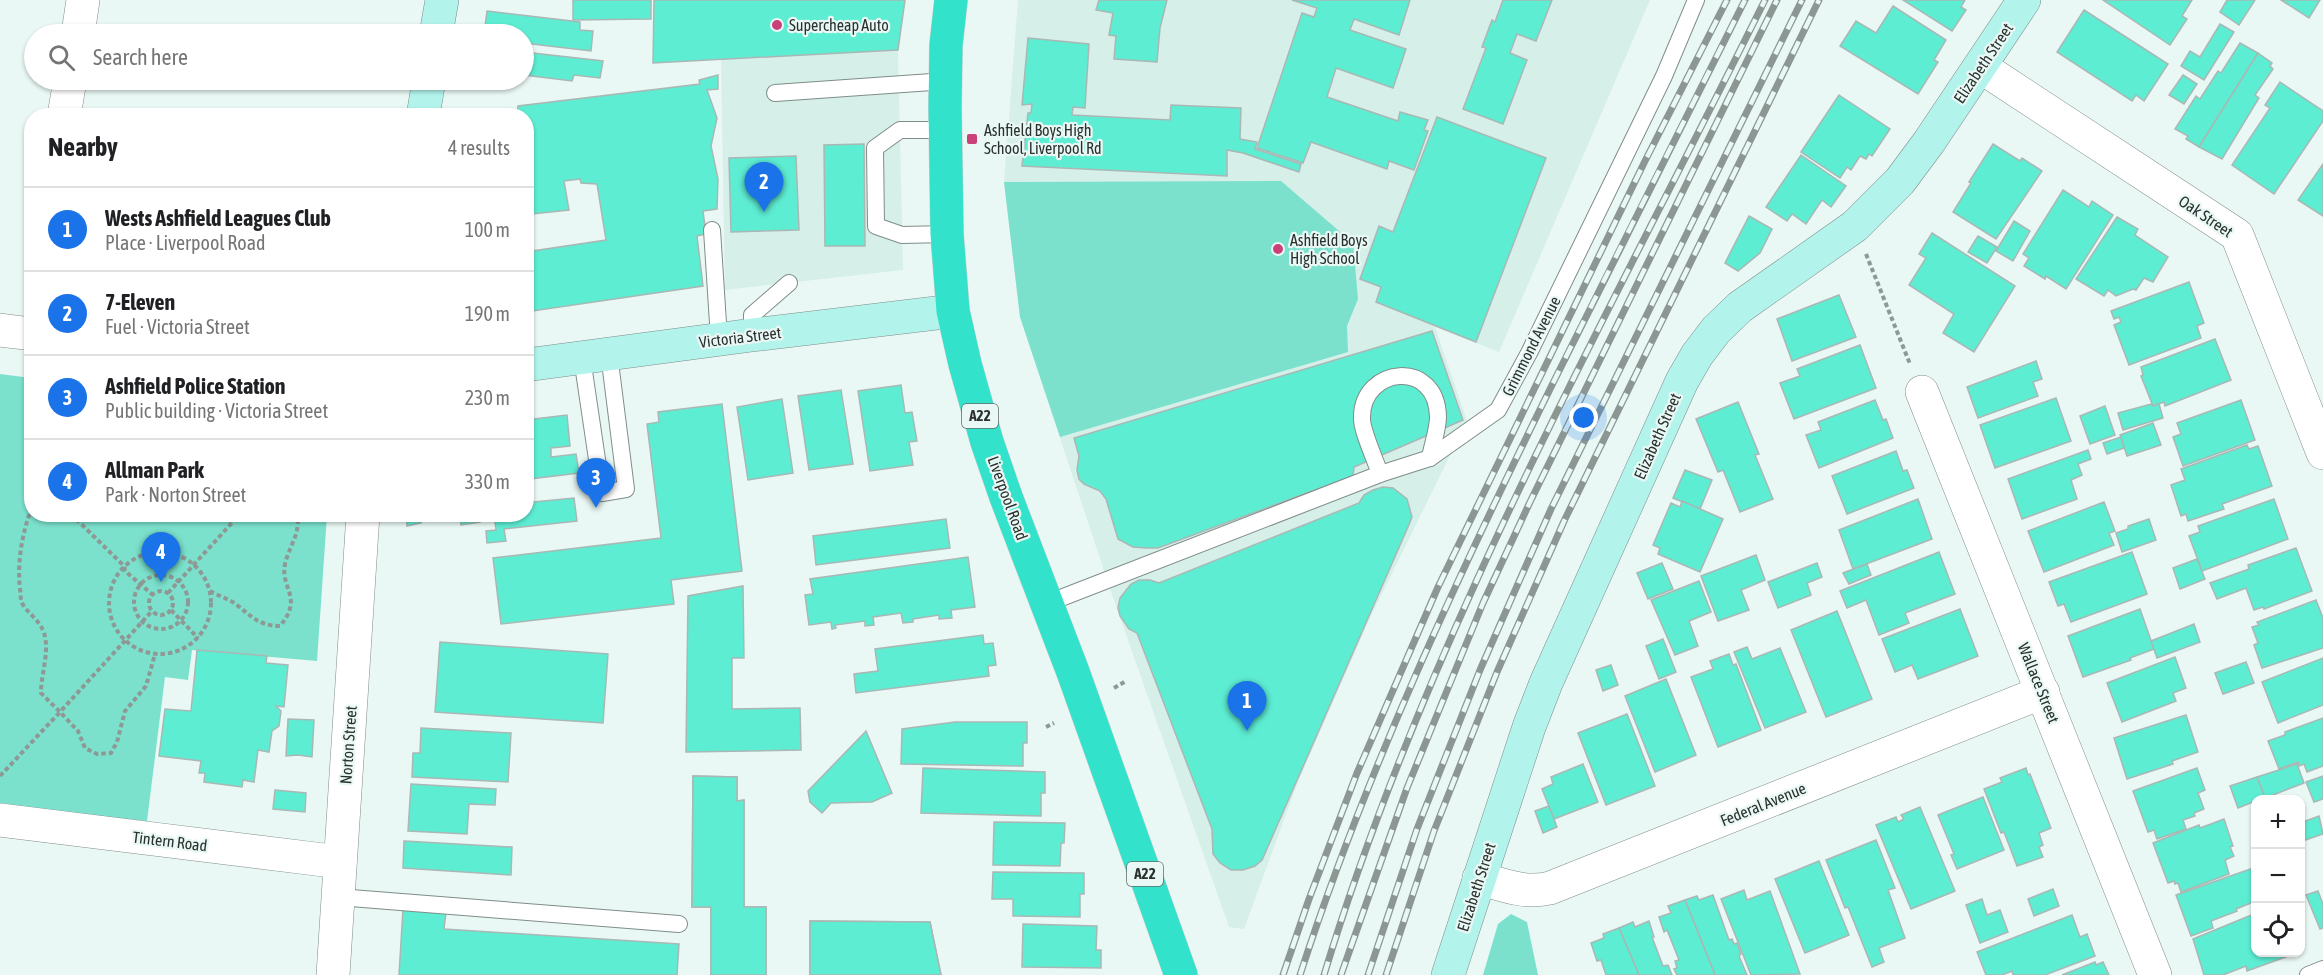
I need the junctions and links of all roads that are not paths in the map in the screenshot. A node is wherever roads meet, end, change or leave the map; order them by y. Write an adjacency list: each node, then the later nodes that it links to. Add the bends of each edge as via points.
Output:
1 (83, 0): 6 (street)
2 (442, 0): 7 (main road)
3 (951, 0): 9 (highway, Liverpool Road / A22)
4 (1696, 0): 26 (lane, Grimmond Avenue, via 1664,76 1498,410)
5 (2024, 0): 8 (main road, Elizabeth Street)
6 (79, 24)
7 (438, 24)
8 (1981, 67): 25 (street, Oak Street, via 2237,235); 33 (main road, Elizabeth Street, via 1900,181 1855,226 1740,307 1697,355 1546,683)
9 (946, 81): 12 (lane); 15 (highway, Liverpool Road / A22)
10 (68, 90): 13 (street)
11 (427, 90): 14 (main road)
12 (775, 93)
13 (65, 108)
14 (424, 108)
15 (945, 130): 17 (highway, Liverpool Road / A22); 17 (lane, via 900,130 875,148 876,226 902,235)
16 (712, 230): 21 (lane)
17 (947, 234): 19 (highway, Liverpool Road / A22)
18 (789, 283): 20 (lane, via 752,315)
19 (953, 311): 20 (main road, Victoria Street); 29 (highway, Liverpool Road / A22, via 987,442)
20 (752, 335): 21 (main road, Victoria Street)
21 (719, 339): 22 (main road, Victoria Street)
22 (596, 356): 22 (lane, via 626,489 602,493); 23 (main road, Victoria Street)
23 (534, 365)
24 (1922, 392): 30 (street, Wallace Street)
25 (2323, 453)
26 (1430, 458): 27 (lane, Grimmond Avenue); 27 (lane, via 1438,417 1433,398 1424,382 1409,375 1390,378 1374,387 1364,402 1361,419)
27 (1380, 474): 29 (lane, Grimmond Avenue)
28 (362, 522): 32 (street, Norton Street)
29 (1048, 603): 37 (highway, Liverpool Road / A22)
30 (2043, 692): 33 (street, Federal Avenue, via 1550,888 1521,890); 40 (street, Wallace Street)
31 (0, 820): 32 (street, Tintern Road)
32 (340, 862): 34 (street, Norton Street)
33 (1479, 878): 39 (main road, Elizabeth Street)
34 (338, 897): 35 (lane); 38 (street, Norton Street)
35 (679, 924)
36 (2323, 969): 41 (lane)
37 (1177, 970)
38 (333, 975)
39 (1448, 975)
40 (2155, 975)
41 (2308, 975)

